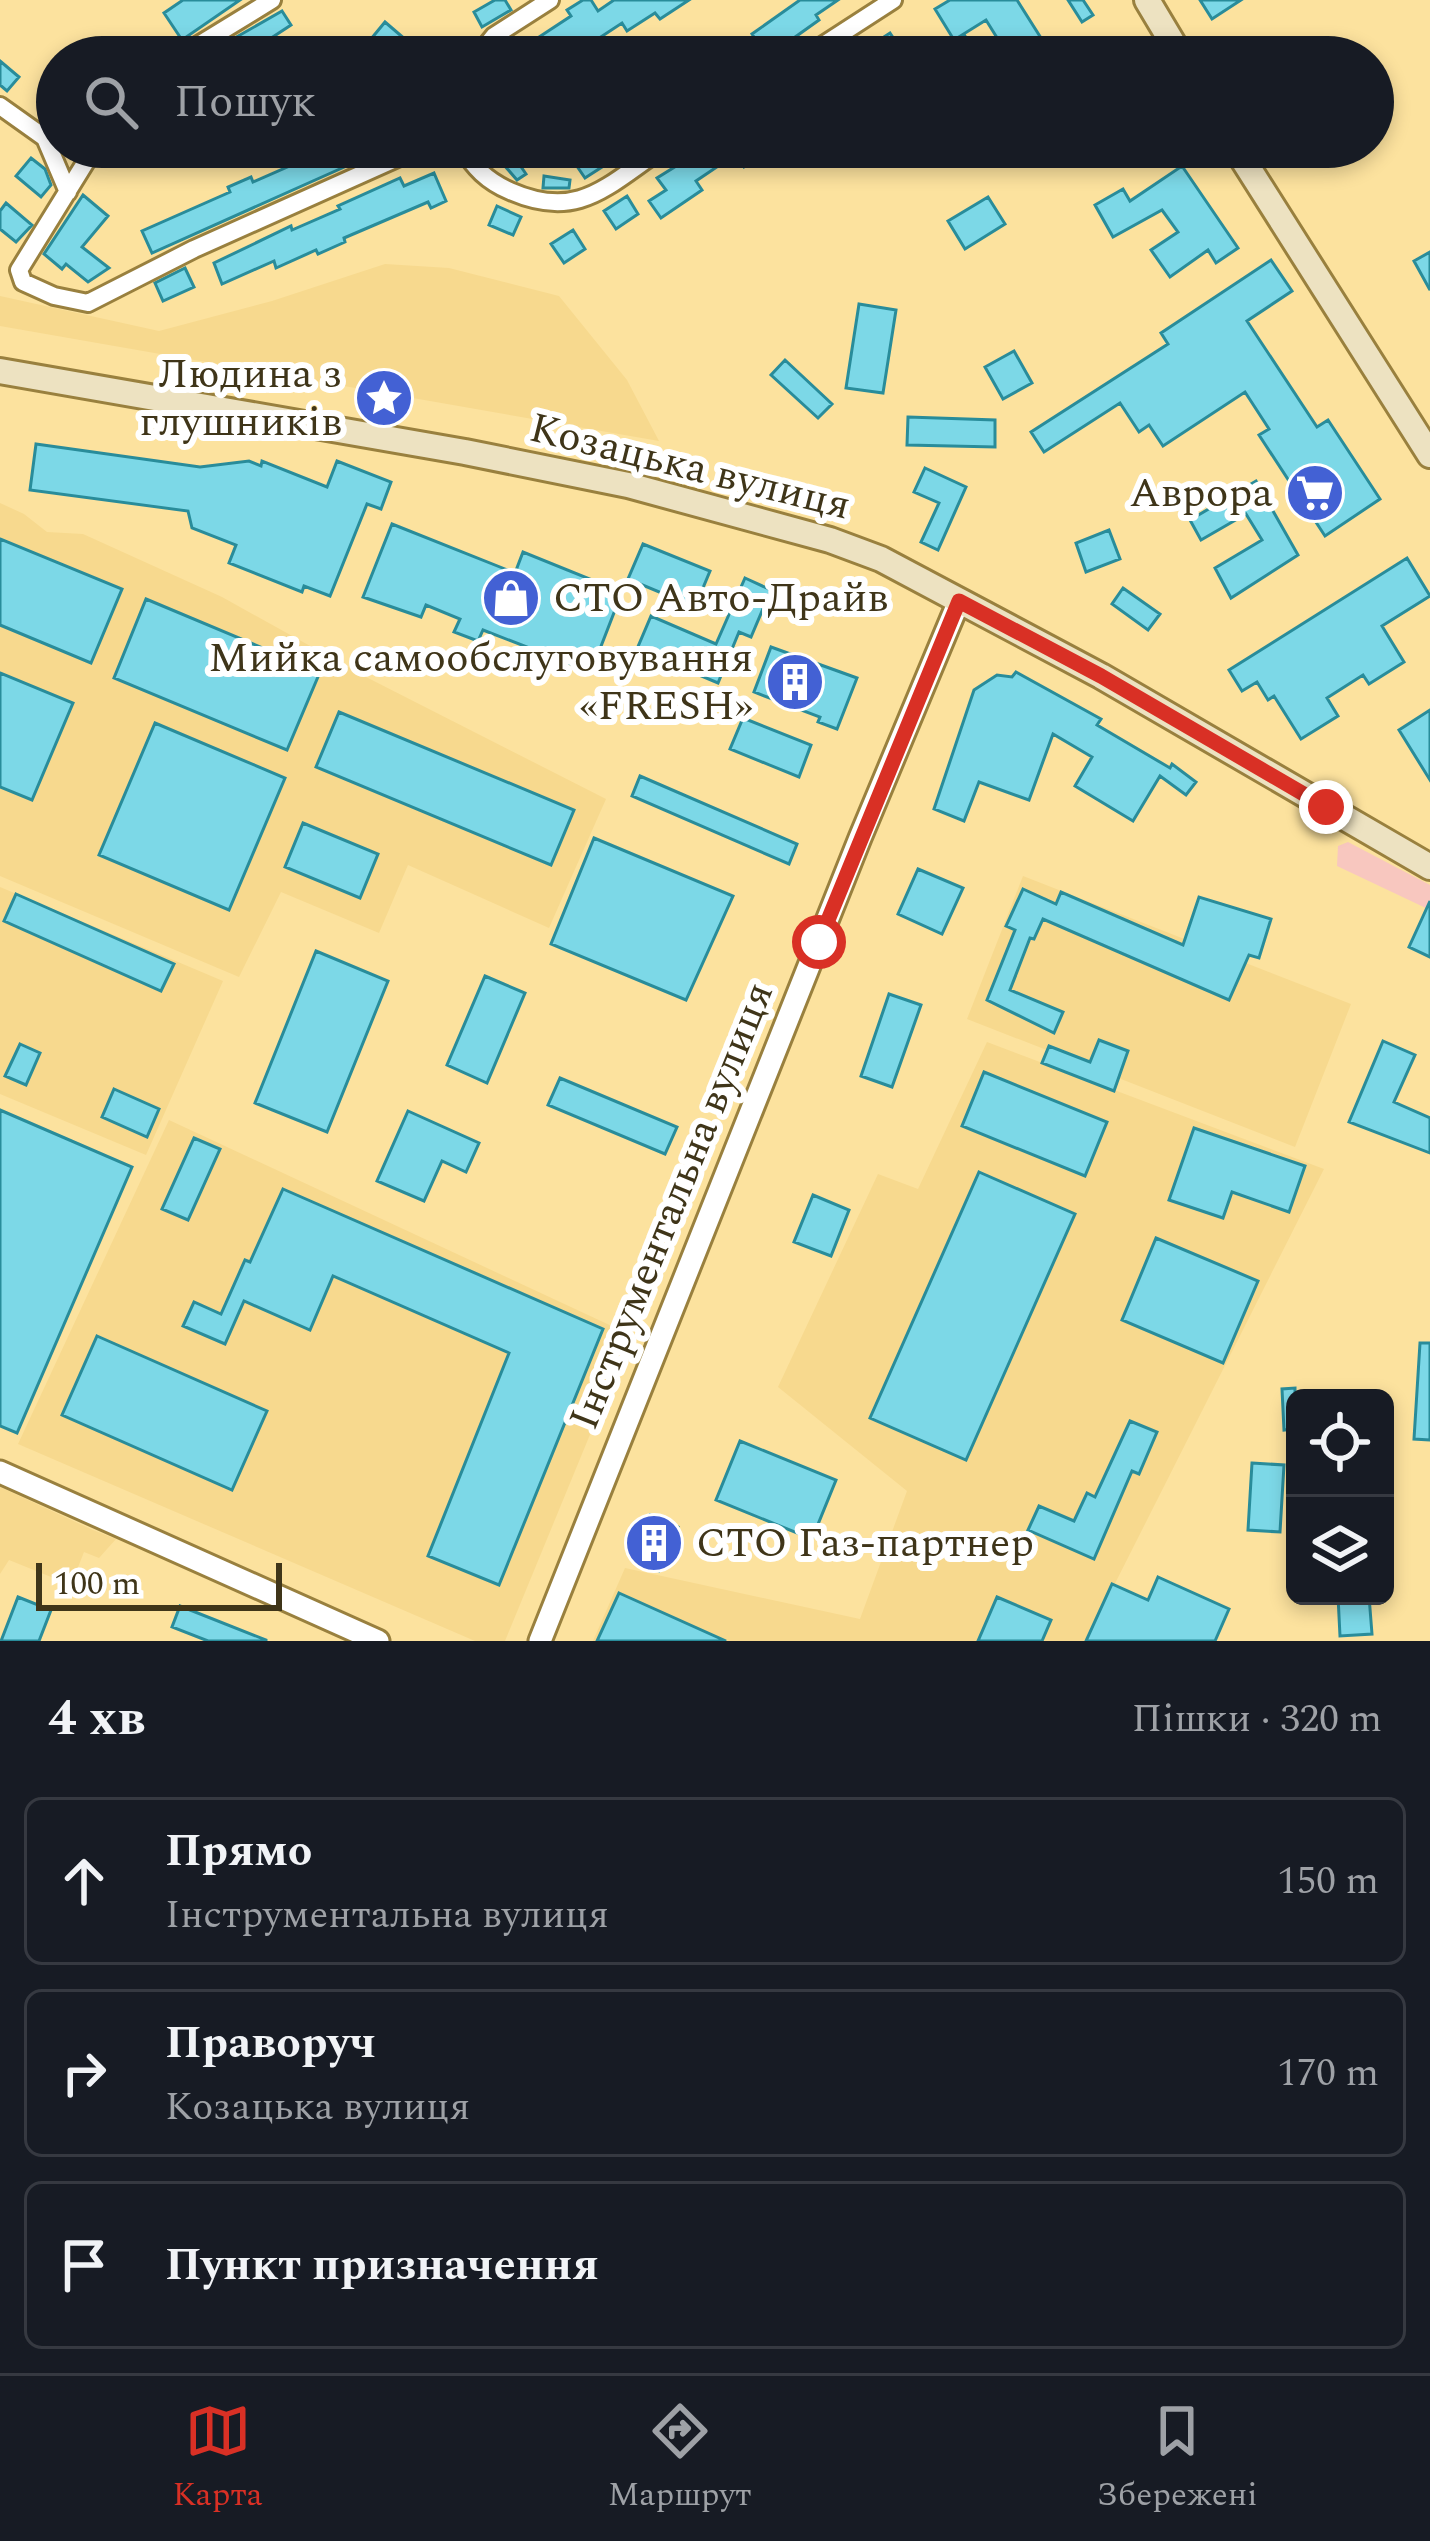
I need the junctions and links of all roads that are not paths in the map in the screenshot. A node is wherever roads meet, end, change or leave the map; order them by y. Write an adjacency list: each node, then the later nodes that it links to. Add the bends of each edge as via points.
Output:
1 (272, 0): 5 (street)
2 (550, 0): 6 (street)
3 (893, 0): 7 (street)
4 (1147, 0): 8 (main road)
5 (213, 36)
6 (496, 36)
7 (837, 36)
8 (1168, 36)
9 (0, 106): 10 (street)
10 (36, 126)
11 (61, 168): 17 (street)
12 (82, 168): 17 (street)
13 (375, 168): 17 (street, via 88,303 23,282 19,270)
14 (473, 168): 15 (street, via 536,202 558,205 580,202)
15 (633, 168)
16 (1248, 168): 19 (main road)
17 (68, 192)
18 (0, 371): 20 (main road, Козацька вулиця, via 628,485 830,540)
19 (1430, 455)
20 (959, 601): 21 (main road, Козацька вулиця); 24 (street, Інструментальна вулиця)
21 (1430, 867)
22 (0, 1472): 23 (street)
23 (378, 1641)
24 (540, 1641)

